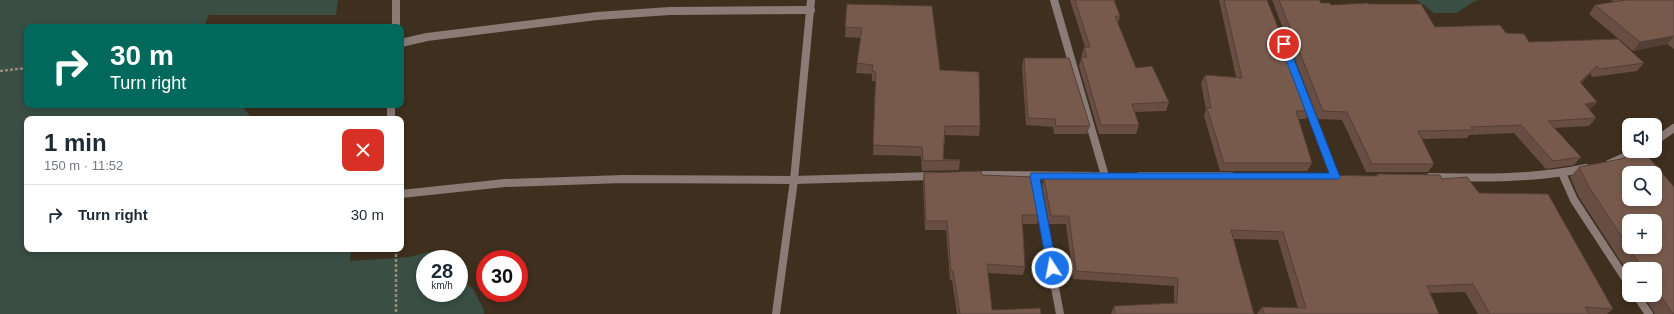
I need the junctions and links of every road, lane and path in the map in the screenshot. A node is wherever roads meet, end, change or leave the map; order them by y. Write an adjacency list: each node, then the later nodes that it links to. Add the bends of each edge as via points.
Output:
1 (396, 0): 5 (street)
2 (811, 0): 4 (street)
3 (1054, 0): 16 (street, via 1109,176)
4 (811, 10): 6 (street, via 670,11 597,16 427,37); 21 (street)
5 (396, 24)
6 (404, 42)
7 (24, 68): 8 (path)
8 (0, 71)
9 (1304, 96): 19 (street)
10 (1674, 128): 11 (street)
11 (1662, 136)
12 (1623, 158): 13 (street, via 1610,164)
13 (1562, 173): 20 (street, via 1507,178); 24 (street, via 1574,200)
14 (945, 176): 21 (street)
15 (968, 176): 16 (street)
16 (1034, 176): 28 (street)
17 (1128, 176): 18 (street)
18 (1238, 176)
19 (1336, 177)
20 (1421, 177)
21 (794, 180): 22 (street, via 623,179 513,182); 27 (street)
22 (404, 194)
23 (396, 252): 26 (path)
24 (1622, 273)
25 (1641, 302): 29 (street)
26 (396, 314)
27 (776, 314)
28 (1060, 314)
29 (1649, 314)

